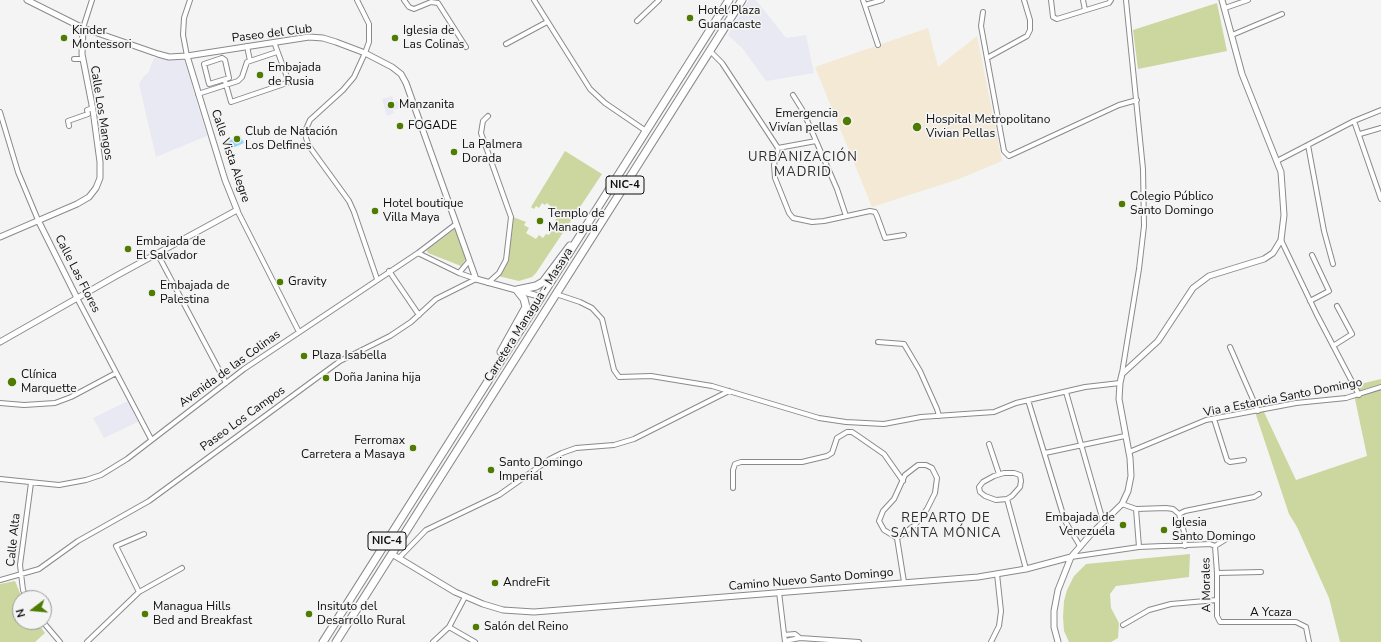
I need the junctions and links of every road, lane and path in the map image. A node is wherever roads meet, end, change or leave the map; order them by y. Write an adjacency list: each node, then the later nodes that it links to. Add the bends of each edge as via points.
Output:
1 (28, 0): 26 (street, Paseo del Club)
2 (92, 0): 26 (street)
3 (190, 0): 36 (street, Calle Vista Alegre, via 184,18 183,35)
4 (357, 0): 35 (street, via 369,24)
5 (404, 0): 32 (street, via 414,9 431,2 438,3)
6 (534, 0): 25 (street)
7 (659, 0): 24 (street)
8 (729, 0): 52 (highway, Carretera Managua - Masaya / NIC-4)
9 (742, 0): 33 (highway, Carretera Managua - Masaya / NIC-4)
10 (863, 0): 19 (street)
11 (882, 0): 19 (street)
12 (1024, 0): 37 (street, via 1030,20 1027,36)
13 (1051, 0): 21 (street, via 1052,15 1056,19)
14 (1084, 0): 21 (street)
15 (1111, 0): 21 (street)
16 (1126, 0): 44 (street)
17 (1222, 0): 20 (street)
18 (1248, 0): 20 (street)
19 (865, 6): 30 (street)
20 (1225, 8): 27 (street)
21 (1085, 10)
22 (983, 12): 37 (street, via 981,26)
23 (1282, 14): 27 (street)
24 (637, 21)
25 (547, 22): 29 (street); 52 (street, via 590,89 605,103)
26 (84, 28): 36 (street, Paseo del Club, via 158,54); 39 (street, Calle Los Mangos)
27 (1232, 36): 57 (street, via 1242,74)
28 (274, 42): 31 (street, Paseo del Club); 34 (street); 35 (street, Paseo del Club, via 309,37 323,38)
29 (506, 44)
30 (878, 45)
31 (247, 46): 36 (street, Paseo del Club); 40 (street)
32 (466, 47)
33 (710, 50): 56 (street, via 722,63); 67 (highway, Carretera Managua - Masaya / NIC-4)
34 (277, 52): 40 (street); 41 (street, via 280,54 287,83 231,102)
35 (366, 53): 62 (street, Paseo del Club, via 392,67 401,74 406,83); 75 (street, via 354,77 310,120 306,138 354,212)
36 (187, 56): 42 (street, Calle Vista Alegre)
37 (987, 58): 44 (street, via 1004,151 1009,156 1119,105)
38 (74, 59): 39 (street)
39 (83, 59): 45 (street, Calle Los Mangos)
40 (250, 61): 41 (street, via 245,64 242,77 238,81)
41 (225, 83): 41 (street, via 230,76 224,59 204,64 209,84); 42 (street)
42 (198, 94): 59 (street, Calle Vista Alegre)
43 (793, 95): 54 (street)
44 (1137, 100): 93 (street, via 1143,169 1144,226 1140,269)
45 (93, 108): 50 (street, via 87,110 88,114 68,121); 61 (street, Calle Los Mangos, via 100,162 100,178 96,188 89,197 77,204)
46 (1381, 110): 49 (street)
47 (0, 112): 61 (street, Calle Las Flores, via 18,172)
48 (488, 116): 77 (street, via 483,121 481,133 511,217 506,260 499,273)
49 (1354, 121): 53 (street); 55 (street)
50 (69, 126)
51 (1381, 128): 53 (street)
52 (646, 131): 65 (highway, Carretera Managua - Masaya / NIC-4)
53 (1360, 134): 58 (street)
54 (816, 140): 56 (street); 60 (street)
55 (1308, 145): 57 (street); 72 (street, via 1324,231)
56 (778, 148): 60 (street, via 774,165 775,178 793,218 812,222)
57 (1277, 161): 66 (street, via 1283,193)
58 (1381, 199)
59 (237, 210): 68 (street); 85 (street, Calle Vista Alegre)
60 (846, 216): 63 (street, via 875,212 885,238)
61 (38, 220): 64 (street, Calle Los Mangos); 81 (street, Calle Las Flores)
62 (456, 224): 69 (street, Avenida de las Colinas); 71 (street, Paseo del Club)
63 (904, 235)
64 (0, 237)
65 (579, 238): 78 (highway, via 567,249 543,282); 80 (highway, Carretera Managua - Masaya / NIC-4)
66 (1281, 240): 82 (street); 93 (street, via 1273,253 1264,259 1209,276 1193,288 1158,341)
67 (583, 250): 79 (highway, Carretera Managua - Masaya / NIC-4); 80 (highway, via 574,258 551,295)
68 (157, 253): 81 (street); 94 (street)
69 (418, 253): 73 (street, Avenida de las Colinas); 74 (street)
70 (1312, 255): 82 (street, via 1329,291)
71 (469, 261): 74 (street); 76 (street, Paseo del Club)
72 (1333, 264)
73 (389, 271): 75 (street, Avenida de las Colinas); 84 (street)
74 (459, 273): 76 (street)
75 (378, 279): 85 (street, Avenida de las Colinas)
76 (476, 279): 77 (street); 84 (street, Paseo Los Campos, via 436,299)
77 (488, 282): 78 (street)
78 (517, 290): 80 (street); 91 (highway, via 526,307 498,356)
79 (555, 294): 90 (highway, Carretera Managua - Masaya / NIC-4); 97 (street, via 592,308 602,319 614,370 619,376 676,379)
80 (542, 297): 90 (highway, via 543,305); 91 (highway, Carretera Managua - Masaya / NIC-4)
81 (77, 298): 86 (street); 92 (street, Calle Las Flores)
82 (1310, 301): 88 (street)
83 (1337, 306): 88 (street, via 1352,334)
84 (419, 315): 138 (street, Paseo Los Campos, via 390,336 340,361 149,501 78,541 39,569)
85 (299, 332): 94 (street, Avenida de las Colinas)
86 (0, 342)
87 (878, 342): 103 (street, via 904,344 920,371)
88 (1333, 346): 99 (street)
89 (1230, 347): 102 (street)
90 (508, 370): 130 (highway, Carretera Managua - Masaya / NIC-4)
91 (494, 371): 146 (highway, Carretera Managua - Masaya / NIC-4)
92 (116, 373): 101 (street, via 71,397 54,402 24,405); 106 (street, Calle Las Flores)
93 (1122, 374): 95 (street)
94 (226, 383): 106 (street, Avenida de las Colinas)
95 (1120, 383): 98 (street); 105 (street)
96 (1381, 387): 99 (street, Via a Estancia Santo Domingo)
97 (729, 391): 103 (street, via 812,417 846,422 884,424); 132 (street, via 634,439 614,445 576,448 550,459 500,495 426,530)
98 (1066, 392): 100 (street); 108 (street)
99 (1359, 395): 102 (street, Via a Estancia Santo Domingo, via 1296,403)
100 (1028, 400): 103 (street, via 994,412); 110 (street)
101 (0, 403)
102 (1258, 412): 104 (street, Via a Estancia Santo Domingo)
103 (938, 416)
104 (1214, 419): 109 (street, Via a Estancia Santo Domingo); 111 (street, via 1227,460)
105 (1125, 436): 108 (street); 109 (street)
106 (151, 440): 115 (street, Avenida de las Colinas, via 101,475 59,485)
107 (990, 444): 112 (street)
108 (1081, 445): 110 (street); 122 (street)
109 (1128, 452): 119 (street, via 1131,476)
110 (1045, 454): 126 (street, via 1065,521)
111 (1244, 460)
112 (999, 474): 118 (street, via 1014,472 1020,475 1022,481 1020,487); 118 (street, via 983,482 979,486 980,492 996,500)
113 (0, 479): 115 (street, Avenida de las Colinas)
114 (904, 481): 116 (street, via 884,454 852,432 847,432 837,438 832,453 828,456 802,462 735,464 732,470); 124 (street, via 894,500 883,510 879,521 884,530); 124 (street, via 905,475 918,466 926,465 932,468 937,478 935,493 927,510 914,525)
115 (31, 483): 138 (street, Calle Alta, via 20,565)
116 (733, 488)
117 (1259, 494): 121 (street)
118 (1007, 499): 134 (street)
119 (1122, 504): 120 (street); 122 (street)
120 (1136, 509): 121 (street, via 1166,508 1173,509); 129 (street)
121 (1179, 514): 127 (street)
122 (1103, 521): 126 (street)
123 (144, 534): 142 (street, via 116,546)
124 (897, 538): 140 (street)
125 (1228, 538): 128 (street)
126 (1080, 546): 131 (street)
127 (1185, 546): 128 (street); 129 (street)
128 (1215, 546): 136 (street, A Morales)
129 (1139, 547): 131 (street)
130 (392, 554): 132 (street, Camino Nuevo Santo Domingo); 157 (highway, Carretera Managua - Masaya / NIC-4)
131 (1071, 557): 134 (street, Camino Nuevo Santo Domingo); 163 (street, via 1058,590 1054,611 1054,627)
132 (399, 558): 144 (street, Camino Nuevo Santo Domingo)
133 (182, 568): 142 (street)
134 (1026, 569): 137 (street, Camino Nuevo Santo Domingo)
135 (1261, 572): 136 (street)
136 (1217, 573): 145 (street, A Morales)
137 (997, 574): 140 (street, Camino Nuevo Santo Domingo); 162 (street, via 1001,611 999,626)
138 (21, 575): 139 (street, Paseo Los Campos); 141 (street, Calle Alta)
139 (0, 580)
140 (904, 582): 143 (street, Camino Nuevo Santo Domingo)
141 (23, 590)
142 (139, 592): 154 (street)
143 (779, 592): 144 (street, Camino Nuevo Santo Domingo, via 552,611 503,610); 151 (street)
144 (465, 597): 149 (street)
145 (1217, 600): 147 (street, A Morales, via 1217,616); 148 (street, via 1171,604 1149,610)
146 (346, 606): 155 (highway, Carretera Managua - Masaya / NIC-4); 156 (highway, via 342,624)
147 (1220, 622): 164 (street, A Ycaza, via 1296,622 1306,627)
148 (1123, 624)
149 (449, 627): 158 (street); 159 (street)
150 (50, 630): 153 (street)
151 (784, 635): 152 (street, via 795,634); 160 (street)
152 (800, 638): 160 (street); 161 (street)
153 (60, 642)
154 (87, 642)
155 (323, 642)
156 (332, 642)
157 (336, 642)
158 (433, 642)
159 (475, 642)
160 (785, 642)
161 (859, 642)
162 (991, 642)
163 (1058, 642)
164 (1309, 642)

